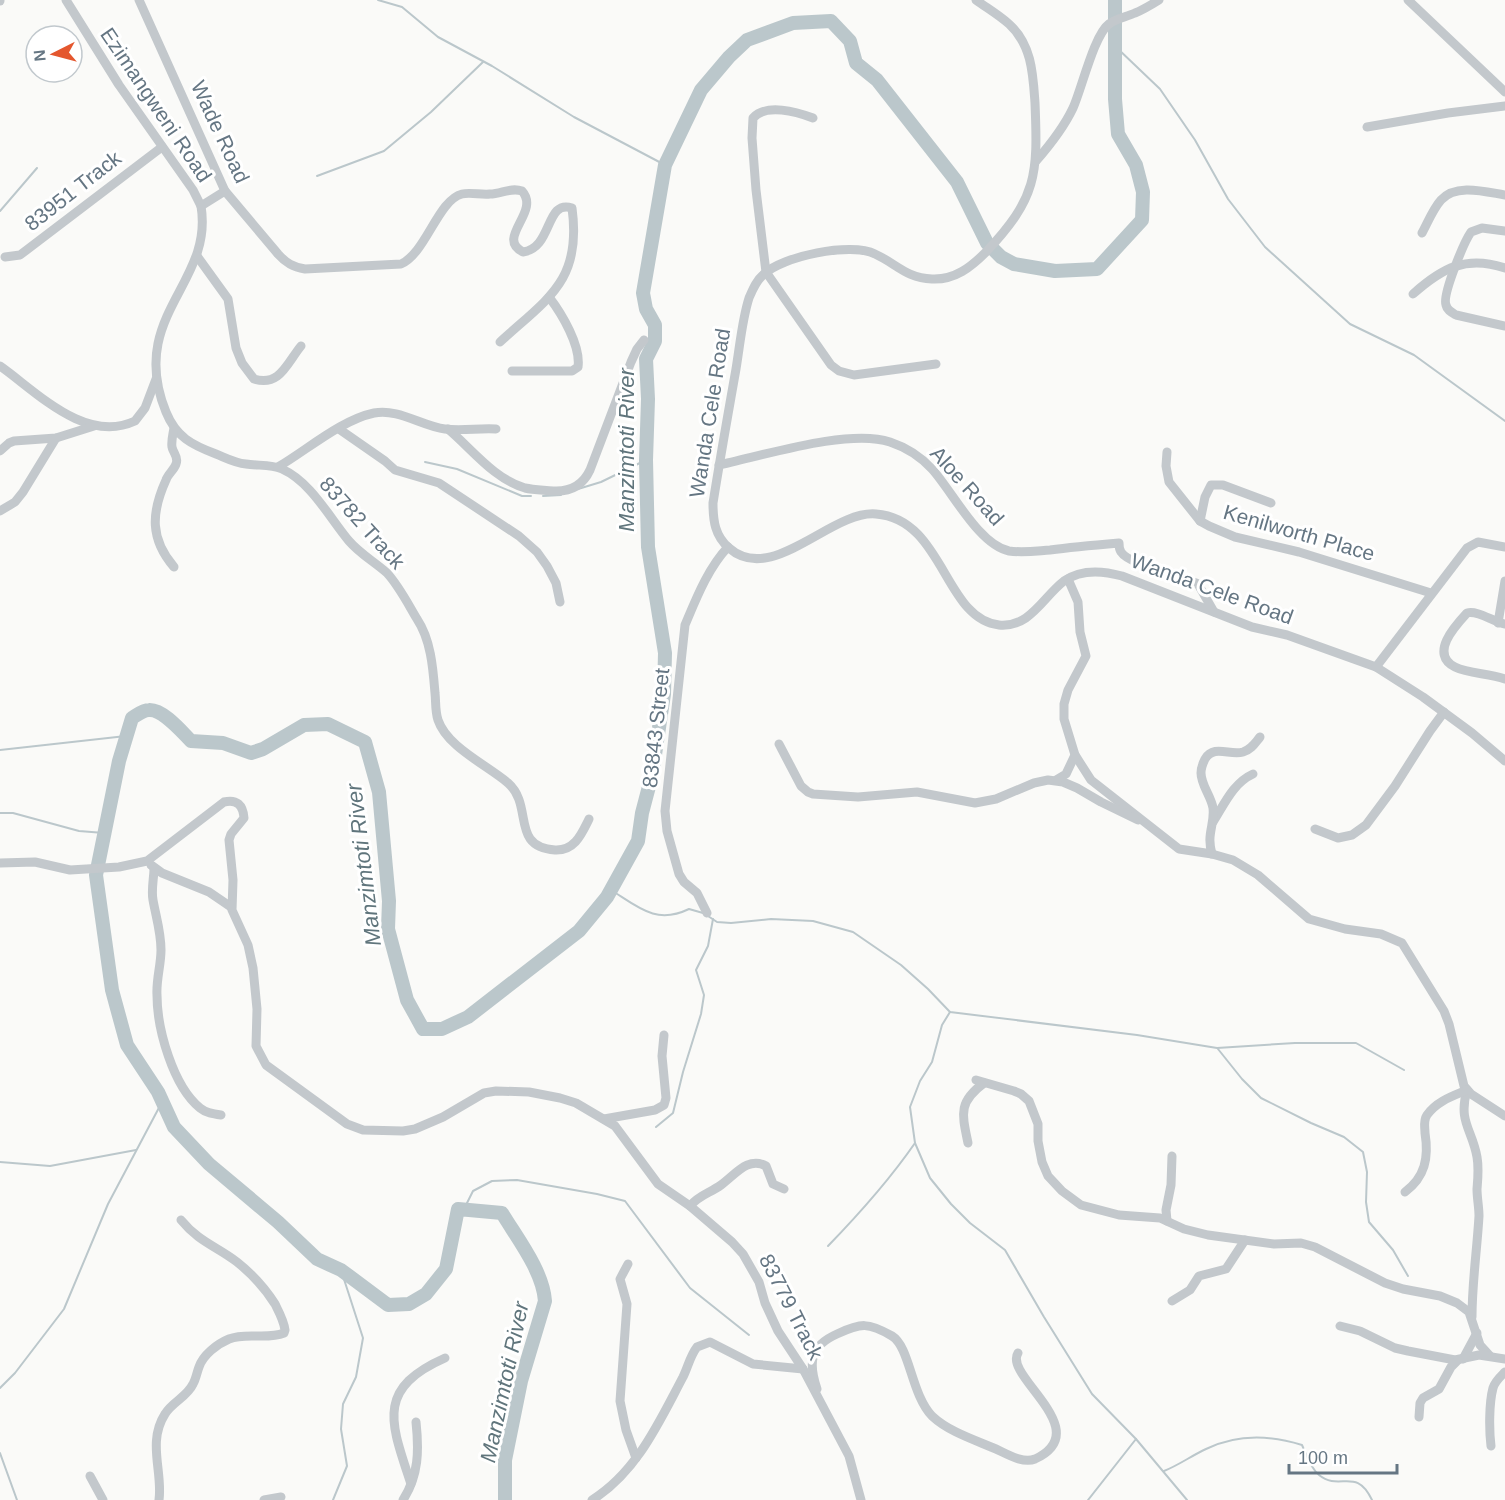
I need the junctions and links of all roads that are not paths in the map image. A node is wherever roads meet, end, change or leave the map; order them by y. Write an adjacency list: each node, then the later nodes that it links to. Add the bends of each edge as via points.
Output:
1 (66, 0): 10 (street, Ezimangweni Road)
2 (139, 0): 12 (street, Wade Road)
3 (977, 0): 11 (street, via 1019,35 1031,61)
4 (1159, 0): 11 (street, via 1109,24 1103,31 1072,110)
5 (1408, 0): 6 (street)
6 (1505, 92)
7 (1505, 106): 9 (street)
8 (813, 118): 21 (street, via 782,111 762,112 753,118 756,190)
9 (1367, 127)
10 (162, 147): 14 (street, Ezimangweni Road); 18 (street, 83951 Track, via 20,255)
11 (1036, 161): 21 (street, via 1028,197 1008,228 978,260 947,279 915,278 870,252 846,249 797,258)
12 (225, 191): 14 (street, Ezimangweni Road); 23 (street, Wade Road, via 286,262 305,269 401,264 409,261 445,207 457,196 518,190 526,195 528,203 514,233 514,243 524,252 539,245 558,209 572,208 570,265)
13 (1505, 195): 16 (street, via 1473,190 1452,193 1441,200)
14 (201, 206): 17 (street, 83782 Track, via 203,224)
15 (1505, 231): 19 (street, via 1482,228 1471,232)
16 (1422, 233)
17 (197, 255): 27 (street, via 228,299 236,348 254,379 278,378); 31 (street, 83782 Track, via 162,327 155,359)
18 (5, 257)
19 (1457, 265): 20 (street, via 1479,262); 22 (street); 24 (street, via 1445,294 1449,311)
20 (1505, 268)
21 (766, 272): 28 (street, via 839,371 854,375); 40 (street, Wanda Cele Road, via 756,281 745,312)
22 (1413, 294)
23 (549, 297): 26 (street, Wade Road); 30 (street, via 568,327 578,367)
24 (1505, 326)
25 (644, 340): 35 (street, via 631,362 586,479 578,486 560,492 525,488 493,470)
26 (500, 342)
27 (301, 346)
28 (936, 364)
29 (0, 366): 32 (street, via 68,416)
30 (512, 371)
31 (156, 380): 32 (street, via 135,421); 33 (street, 83782 Track)
32 (94, 426): 37 (street)
33 (174, 428): 41 (street, 83782 Track, via 192,445 233,461); 47 (street, via 172,446 177,463 165,481 154,518 161,549)
34 (339, 429): 35 (street, via 358,418 385,412); 41 (street); 51 (street, via 395,470 440,483 519,536 547,566)
35 (448, 429): 36 (street)
36 (496, 429)
37 (56, 438): 38 (street, via 14,441); 43 (street, via 23,492)
38 (0, 451)
39 (1167, 452): 44 (street, Kenilworth Place, via 1169,482)
40 (719, 465): 45 (street, Wanda Cele Road, via 713,517 717,534); 52 (street, Aloe Road, via 837,440 868,438 890,442 931,468 982,533 999,547 1025,552 1119,543 1125,556 1198,584)
41 (278, 467): 63 (street, 83782 Track, via 304,484 350,542 390,578 417,618 426,636 439,721 455,743 516,792 530,841 545,848 568,849)
42 (1271, 503): 44 (street, via 1215,484 1208,488)
43 (0, 511)
44 (1200, 521): 50 (street, Kenilworth Place, via 1235,537 1299,552)
45 (728, 547): 48 (street, via 750,557 781,555 846,520 878,514 910,528 937,558 971,612 1000,625 1016,624 1030,616); 71 (street, 83843 Street, via 711,571 685,625 665,811 679,874 697,893)
46 (1505, 547): 50 (street, via 1472,544)
47 (174, 567)
48 (1068, 579): 52 (street, Wanda Cele Road, via 1091,572 1115,574); 59 (street, via 1078,602 1086,651 1064,704 1065,725)
49 (1505, 581): 53 (street)
50 (1431, 593): 54 (street)
51 (560, 602)
52 (1214, 612): 54 (street, Wanda Cele Road)
53 (1501, 624): 55 (street, via 1477,613 1467,614 1448,637 1444,652 1454,666)
54 (1376, 667): 56 (street, Wanda Cele Road)
55 (1505, 680)
56 (1444, 712): 60 (street, Wanda Cele Road); 66 (street, via 1366,825 1352,835 1338,838)
57 (1260, 737): 65 (street, via 1244,752 1214,751 1206,759 1201,773 1213,809)
58 (779, 744): 62 (street, via 801,786 813,794 858,797 917,792 975,803 996,799 1040,780)
59 (1076, 756): 62 (street, via 1066,774); 64 (street, via 1091,780)
60 (1505, 761)
61 (1253, 774): 65 (street, via 1238,784)
62 (1056, 780): 64 (street)
63 (589, 819)
64 (1146, 824): 67 (street, via 1179,849)
65 (1210, 827): 67 (street)
66 (1316, 829)
67 (1212, 854): 73 (street, via 1233,860 1250,871 1309,919 1382,934 1401,943 1444,1011)
68 (0, 863): 69 (street, 83779 Track, via 35,862 70,870)
69 (151, 865): 70 (street, via 209,892); 70 (street, 83779 Track, via 217,807 234,801 243,809 244,818 229,840); 74 (street, via 161,951 157,994 164,1039 190,1099 201,1110)
70 (231, 907): 76 (street, 83779 Track, via 248,945 253,968 256,1046 261,1057 276,1074 347,1124 371,1131 416,1129 484,1093 496,1091 560,1098)
71 (707, 913)
72 (664, 1035): 76 (street, via 664,1105)
73 (1467, 1090): 75 (street); 80 (street, via 1449,1097 1427,1115 1425,1164 1418,1181); 87 (street, via 1463,1111 1479,1174)
74 (221, 1115)
75 (1505, 1116)
76 (604, 1119): 81 (street, 83779 Track, via 624,1135 658,1184)
77 (968, 1143): 83 (street, via 965,1103 980,1082 1014,1091 1029,1101 1038,1124 1044,1169 1053,1184 1081,1204 1119,1215 1152,1216)
78 (1172, 1156): 83 (street)
79 (784, 1189): 81 (street, via 773,1184 766,1166 751,1164 697,1197)
80 (1405, 1192)
81 (690, 1206): 95 (street, 83779 Track, via 743,1254 759,1282 774,1323)
82 (181, 1220): 106 (street, via 192,1234 250,1274 268,1294 285,1330 278,1335 229,1339 205,1356 193,1385 164,1415 161,1424 155,1455)
83 (1167, 1221): 84 (street, via 1192,1231)
84 (1245, 1240): 86 (street, via 1226,1269 1199,1276 1190,1290); 87 (street, via 1308,1244 1385,1283 1450,1299)
85 (628, 1264): 101 (street, via 620,1279 627,1304 620,1401)
86 (1172, 1301)
87 (1472, 1317): 89 (street)
88 (1340, 1326): 93 (street, via 1398,1349)
89 (1477, 1333): 91 (street, via 1480,1345); 93 (street)
90 (1018, 1353): 97 (street, via 1018,1368 1047,1405 1054,1425 1052,1445 1032,1460 1016,1458 941,1423 922,1403 898,1341 864,1325 824,1340 814,1352 813,1374)
91 (1490, 1356): 93 (street); 94 (street)
92 (445, 1358): 103 (street, via 407,1380 396,1398 394,1423)
93 (1461, 1359): 98 (street, via 1451,1367 1439,1389 1423,1398)
94 (1505, 1359)
95 (802, 1370): 97 (street, 83779 Track); 101 (street, via 753,1364 716,1344 704,1343 692,1353 656,1428)
96 (1505, 1372): 100 (street, via 1493,1387)
97 (824, 1408): 110 (street, 83779 Track, via 849,1456)
98 (1419, 1417)
99 (416, 1422): 103 (street, via 419,1458)
100 (1491, 1446)
101 (636, 1458): 109 (street, via 615,1484)
102 (90, 1476): 105 (street)
103 (411, 1484): 108 (street)
104 (281, 1497): 107 (street)
105 (103, 1500)
106 (159, 1500)
107 (264, 1500)
108 (403, 1500)
109 (592, 1500)
110 (861, 1500)

